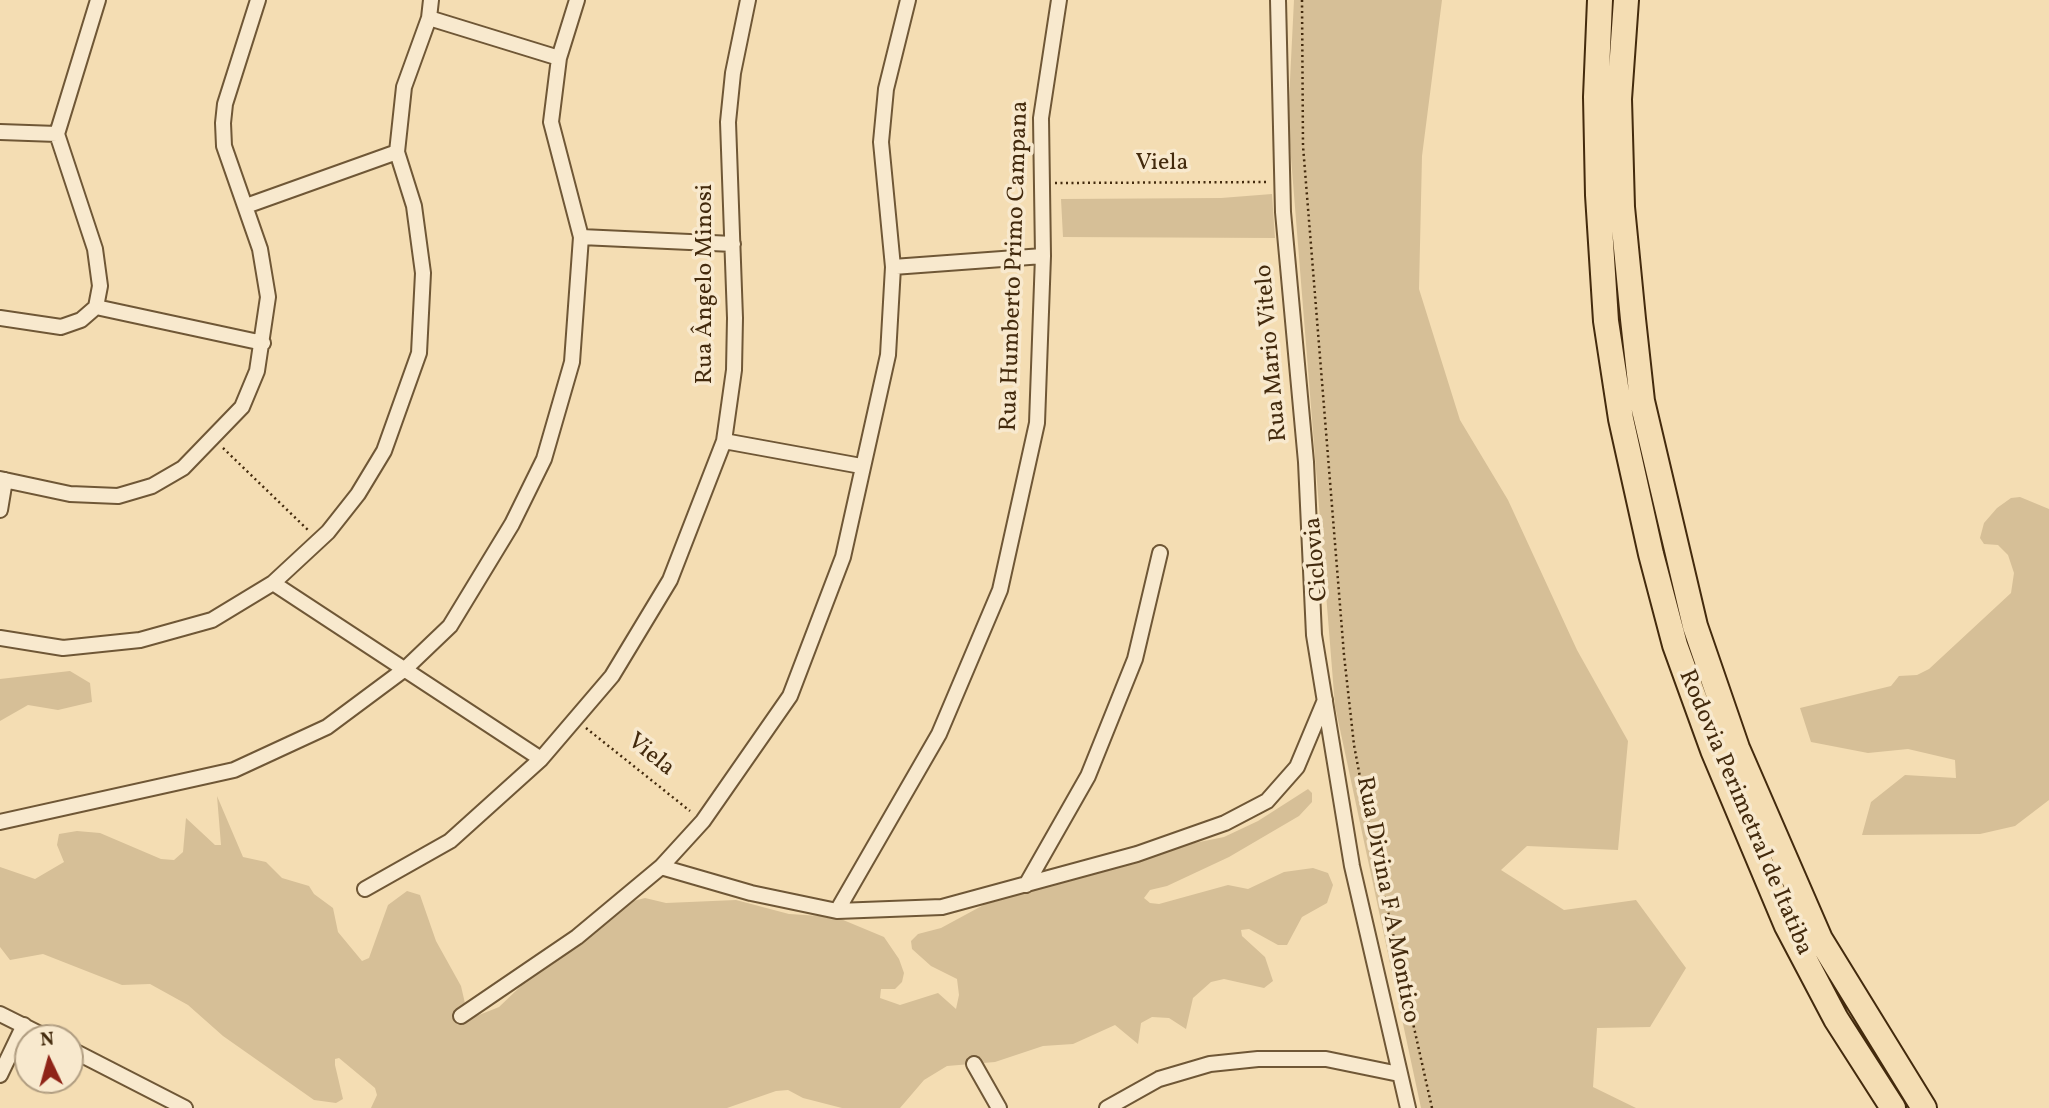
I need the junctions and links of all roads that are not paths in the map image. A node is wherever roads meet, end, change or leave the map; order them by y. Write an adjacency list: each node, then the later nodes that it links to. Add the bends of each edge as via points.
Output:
1 (98, 0): 14 (street)
2 (258, 0): 16 (street, via 223,123 224,146)
3 (431, 0): 11 (street)
4 (577, 0): 12 (street)
5 (748, 0): 18 (street, Rua Ângelo Minosi, via 727,122)
6 (908, 0): 20 (street, via 886,89 881,142)
7 (1059, 0): 19 (street, Rua Humberto Primo Campana, via 1041,118)
8 (1278, 0): 32 (street, Rua Mario Vitelo, via 1282,182 1306,462 1314,635)
9 (1600, 0): 51 (highway, Rodovia Perimetral de Itatiba, via 1597,181 1606,321 1621,419 1654,567 1675,645 1713,750 1787,926 1836,1019)
10 (1626, 0): 52 (highway, Rodovia Perimetral de Itatiba, via 1619,99 1622,206 1642,401 1695,626 1737,748 1820,939)
11 (429, 18): 12 (street); 15 (street, via 404,86)
12 (559, 58): 17 (street, via 551,122)
13 (0, 132): 14 (street)
14 (57, 134): 21 (street, via 95,249 100,286)
15 (397, 152): 16 (street); 29 (street, via 414,206 423,273 419,353 384,451 358,494 318,541)
16 (246, 206): 23 (street, via 260,249 268,297)
17 (581, 237): 18 (street); 31 (street, via 572,362 544,459 512,524 450,626)
18 (733, 244): 24 (street, Rua Ângelo Minosi, via 734,370)
19 (1043, 256): 20 (street); 38 (street, Rua Humberto Primo Campana, via 1037,423 1000,590 939,734)
20 (893, 267): 25 (street, via 888,355)
21 (96, 307): 22 (street, via 81,320 61,327); 23 (street)
22 (0, 318)
23 (263, 343): 26 (street, via 242,407 183,468 152,486 118,496 70,495)
24 (724, 441): 25 (street); 33 (street, Rua Ângelo Minosi, via 670,580 612,676)
25 (861, 466): 35 (street, via 843,557 790,696 703,821)
26 (3, 480): 27 (street)
27 (0, 510)
28 (1160, 552): 36 (street, via 1135,659 1088,776)
29 (273, 583): 30 (street, via 212,620 140,640 63,648); 31 (street)
30 (0, 638)
31 (405, 669): 33 (street); 34 (street, via 327,727 234,770)
32 (1325, 701): 36 (street, via 1297,767 1267,800 1225,822 1137,854); 45 (street, Rua Divina F A Montico, via 1352,866)
33 (541, 759): 37 (street, Rua Ângelo Minosi, via 450,842)
34 (0, 822)
35 (661, 867): 38 (street); 40 (street, via 577,937)
36 (1027, 885): 38 (street, via 942,907)
37 (365, 889)
38 (837, 911)
39 (0, 1014): 41 (street)
40 (461, 1016)
41 (22, 1024)
42 (14, 1046): 46 (street)
43 (84, 1056): 47 (street)
44 (974, 1064): 48 (street)
45 (1399, 1074): 49 (street, via 1326,1059 1210,1064 1159,1079); 50 (street, Rua Divina F A Montico)
46 (0, 1075)
47 (185, 1108)
48 (999, 1108)
49 (1107, 1108)
50 (1408, 1108)
51 (1893, 1108)
52 (1924, 1108)

